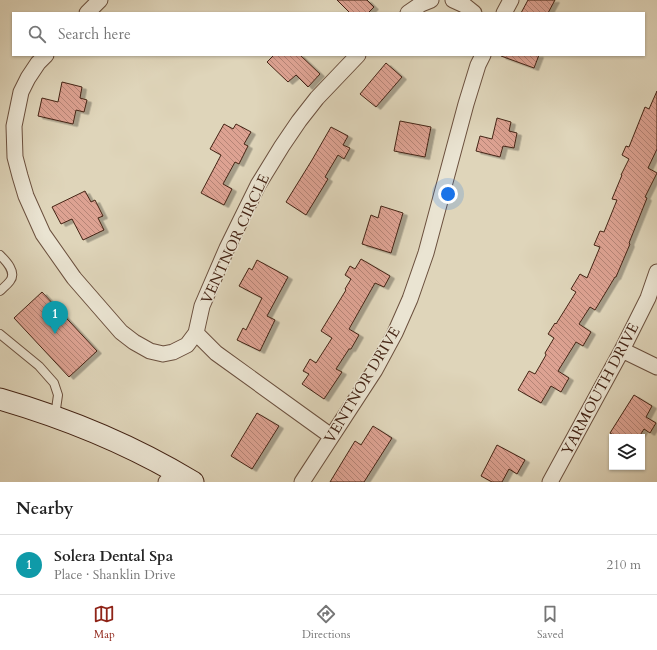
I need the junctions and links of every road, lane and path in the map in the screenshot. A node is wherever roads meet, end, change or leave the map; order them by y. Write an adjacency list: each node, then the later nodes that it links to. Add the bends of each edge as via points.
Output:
1 (100, 0): 5 (street)
2 (431, 0): 6 (street)
3 (453, 0): 7 (street)
4 (511, 0): 8 (street)
5 (88, 12)
6 (409, 12)
7 (473, 12)
8 (505, 12)
9 (45, 56): 15 (street, via 21,92 14,126 15,157 20,176 43,234 74,278 121,332 134,342 150,351 163,354 187,345)
10 (357, 56): 15 (street, VENTNOR CIRCLE, via 317,98 282,146 258,185 202,306)
11 (482, 56): 21 (street, VENTNOR DRIVE, via 466,104 426,253 410,299 375,370)
12 (0, 255): 14 (lane, via 12,272 11,280)
13 (657, 272): 17 (street, YARMOUTH DRIVE, via 648,298)
14 (0, 291)
15 (196, 333): 21 (street, via 216,352)
16 (0, 334): 20 (lane, via 39,366 54,383 58,395)
17 (622, 350): 18 (street); 24 (street, YARMOUTH DRIVE)
18 (657, 367)
19 (0, 399): 20 (main road)
20 (55, 417): 22 (main road, via 136,451)
21 (332, 436): 23 (street, VENTNOR DRIVE)
22 (178, 479)
23 (302, 482)
24 (550, 482)

